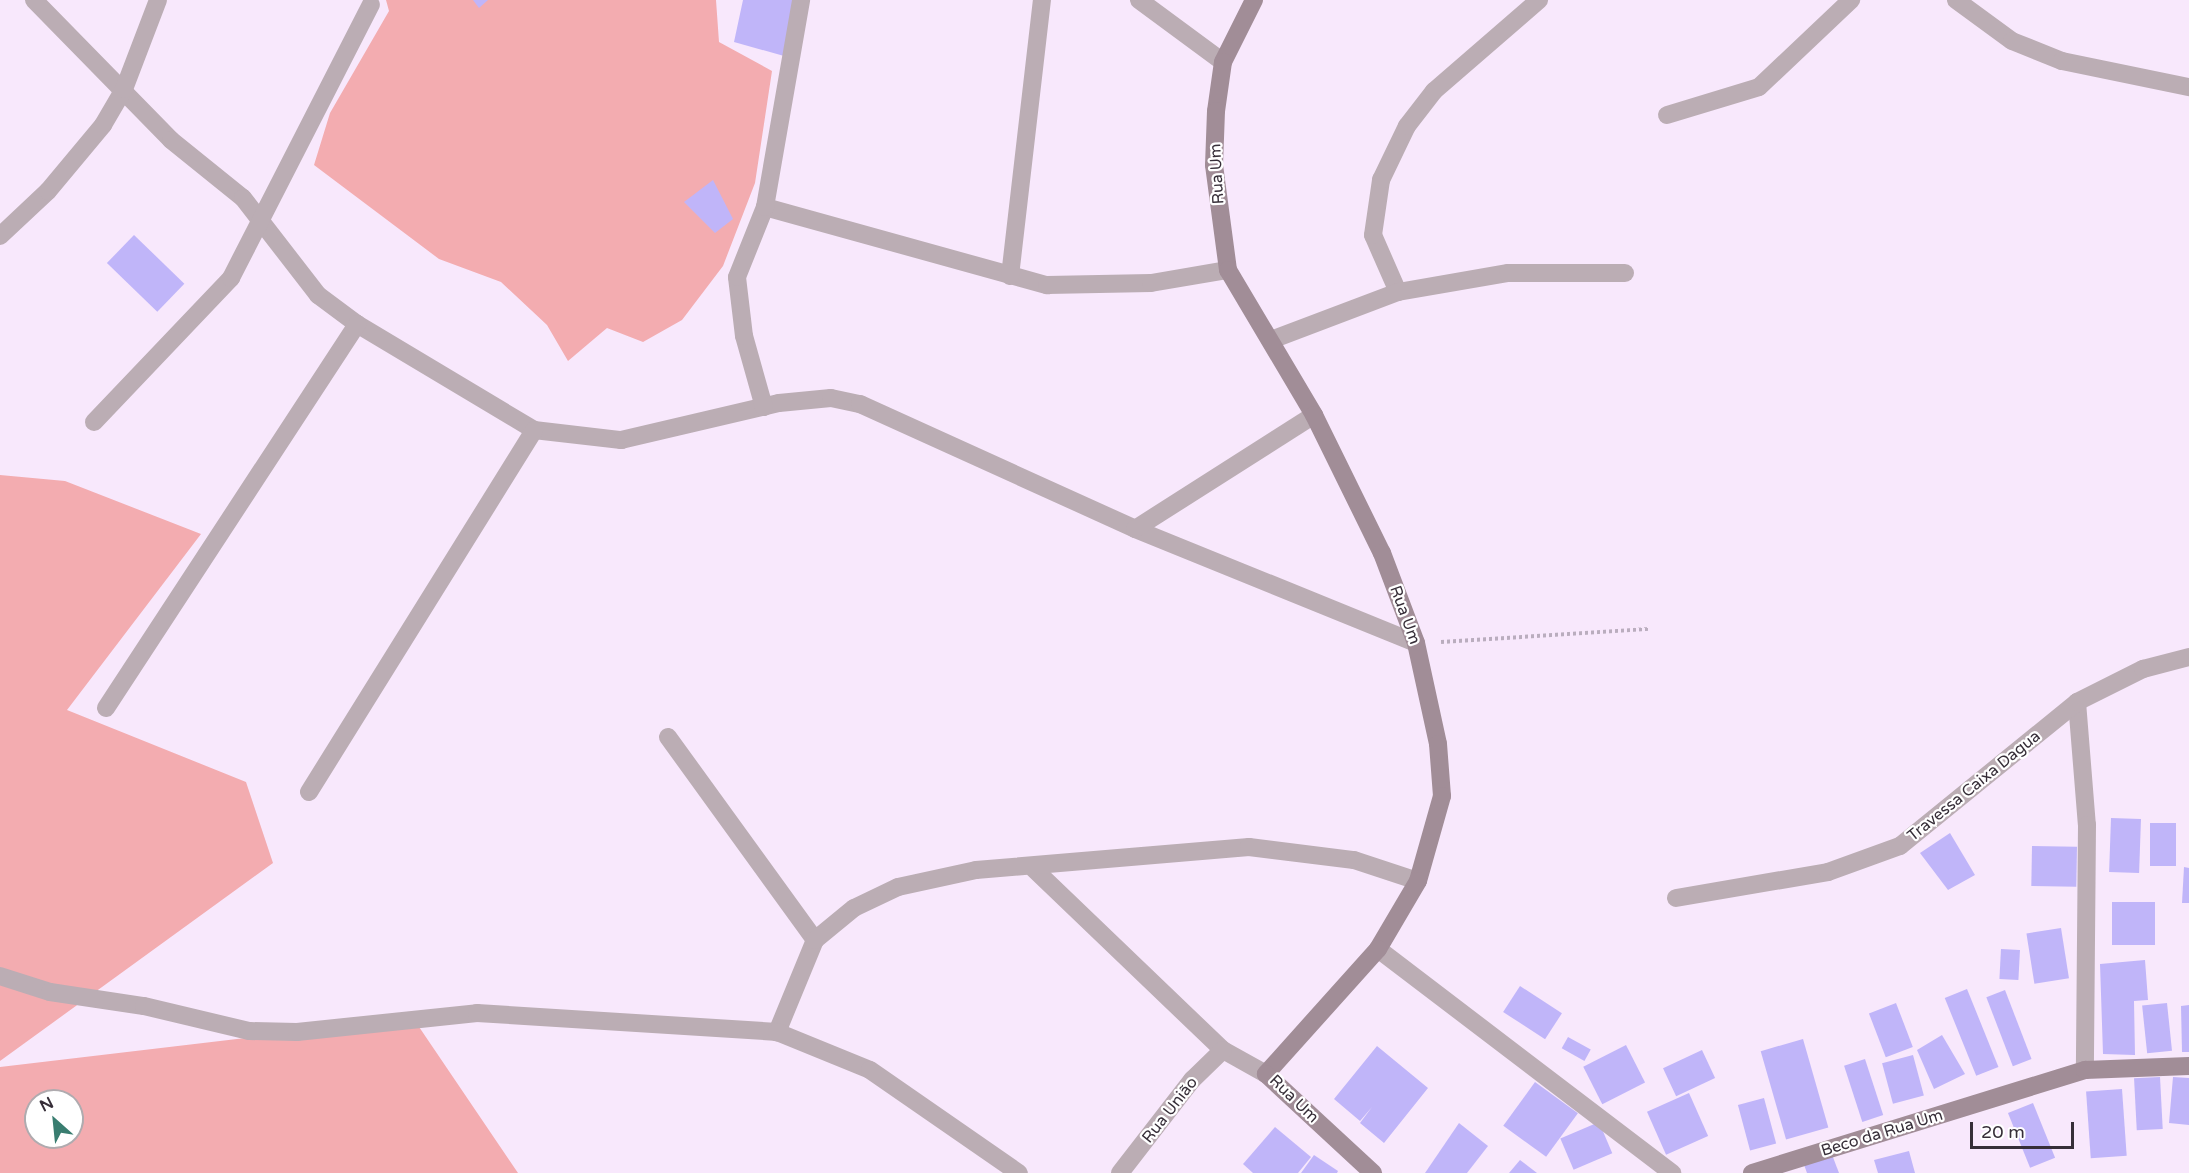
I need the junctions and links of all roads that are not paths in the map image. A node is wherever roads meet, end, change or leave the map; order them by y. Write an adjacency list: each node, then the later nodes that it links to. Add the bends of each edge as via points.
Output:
1 (34, 0): 13 (street)
2 (158, 0): 13 (street)
3 (801, 0): 15 (street)
4 (1042, 0): 20 (street)
5 (1139, 0): 11 (street)
6 (1254, 0): 11 (street, Rua Um)
7 (1539, 0): 21 (street, via 1434,91 1407,126 1385,171 1373,207 1373,235)
8 (1851, 0): 14 (street, via 1759,87)
9 (1956, 0): 12 (street, via 2012,41 2062,61)
10 (371, 5): 16 (street)
11 (1223, 63): 18 (street, Rua Um, via 1214,165)
12 (2189, 87)
13 (124, 89): 16 (street, via 171,141); 17 (street, via 72,164)
14 (1667, 115)
15 (765, 207): 20 (street); 24 (street, via 737,277 736,298)
16 (261, 217): 22 (street, via 301,279); 26 (street, via 231,278)
17 (0, 236)
18 (1228, 270): 20 (street, via 1151,284 1047,285); 23 (street, Rua Um)
19 (1625, 273): 21 (street, via 1508,273)
20 (1010, 276)
21 (1398, 292): 23 (street)
22 (357, 324): 27 (street); 32 (street)
23 (1271, 340): 25 (street, Rua Um)
24 (764, 407): 27 (street, via 621,440); 28 (street, via 831,398 860,404)
25 (1314, 415): 28 (street); 29 (street, Rua Um, via 1382,554)
26 (94, 422)
27 (534, 430): 34 (street)
28 (1135, 529): 29 (street)
29 (1416, 643): 36 (street, Rua Um, via 1438,744 1442,796)
30 (2189, 657): 31 (street, Travessa Caixa Dagua, via 2143,669)
31 (2077, 702): 37 (street, Travessa Caixa Dagua, via 1900,846 1828,872); 44 (street, via 2087,825)
32 (106, 708)
33 (669, 737): 38 (street)
34 (309, 792)
35 (1034, 869): 36 (street, via 1250,847 1354,860); 38 (street, via 976,870 898,887 854,908); 42 (street)
36 (1418, 881): 39 (street, Rua Um)
37 (1676, 898)
38 (815, 940): 41 (street)
39 (1378, 949): 45 (street, Rua Um); 49 (street)
40 (0, 976): 41 (street, via 50,992 144,1006 249,1031 297,1032 477,1013)
41 (777, 1032): 47 (street, via 870,1070)
42 (1223, 1050): 45 (street); 48 (street, Rua União, via 1192,1080)
43 (2189, 1066): 44 (street, Beco da Rua Um)
44 (2085, 1070): 50 (street, Beco da Rua Um)
45 (1266, 1074): 46 (street, Rua Um)
46 (1366, 1171)
47 (1019, 1173)
48 (1120, 1173)
49 (1672, 1173)
50 (1752, 1173)

